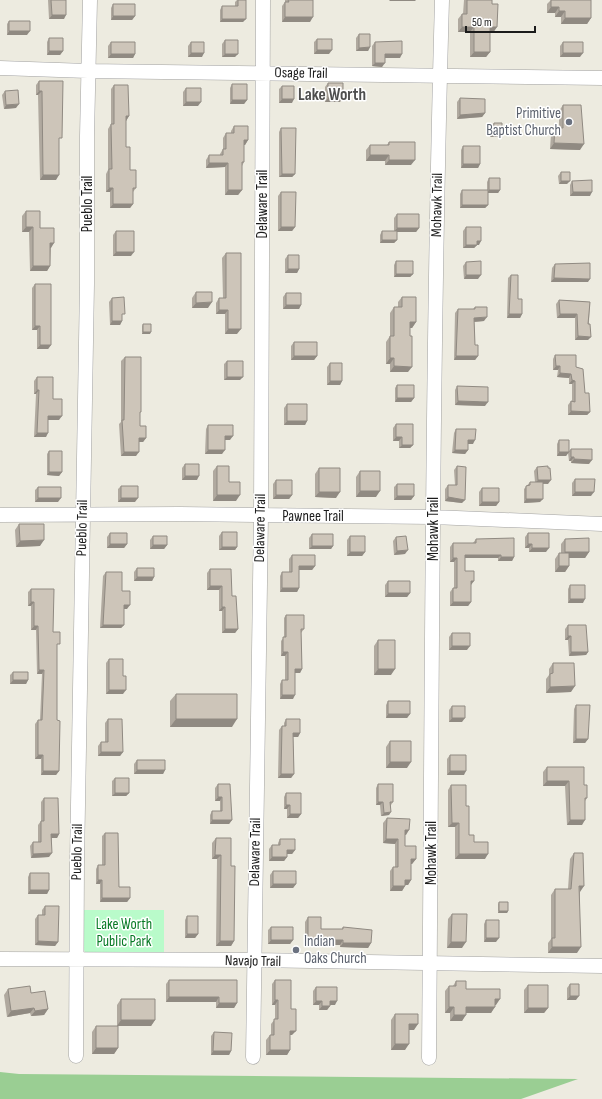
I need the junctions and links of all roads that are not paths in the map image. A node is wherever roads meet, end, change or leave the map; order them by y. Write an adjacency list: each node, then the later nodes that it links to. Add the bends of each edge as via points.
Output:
1 (90, 0): 5 (street, Pueblo Trail)
2 (263, 0): 6 (street, Delaware Trail)
3 (442, 0): 7 (street, Mohawk Trail)
4 (0, 68): 5 (street, Osage Trail)
5 (88, 71): 6 (street, Osage Trail); 10 (street, Pueblo Trail)
6 (263, 73): 7 (street, Osage Trail); 11 (street, Delaware Trail)
7 (440, 75): 8 (street, Osage Trail); 12 (street, Mohawk Trail)
8 (602, 78)
9 (0, 515): 10 (street, Pawnee Trail)
10 (82, 516): 11 (street, Pawnee Trail); 15 (street, Pueblo Trail)
11 (261, 516): 12 (street, Pawnee Trail); 16 (street, Delaware Trail)
12 (432, 517): 13 (street, Pawnee Trail); 17 (street, Mohawk Trail)
13 (602, 524)
14 (0, 959): 15 (street, Navajo Trail)
15 (77, 960): 16 (street, Navajo Trail); 19 (street, Pueblo Trail)
16 (254, 960): 17 (street, Navajo Trail); 20 (street, Delaware Trail)
17 (430, 964): 18 (street, Navajo Trail); 21 (street, Mohawk Trail)
18 (602, 966)
19 (76, 1056)
20 (253, 1057)
21 (429, 1058)

